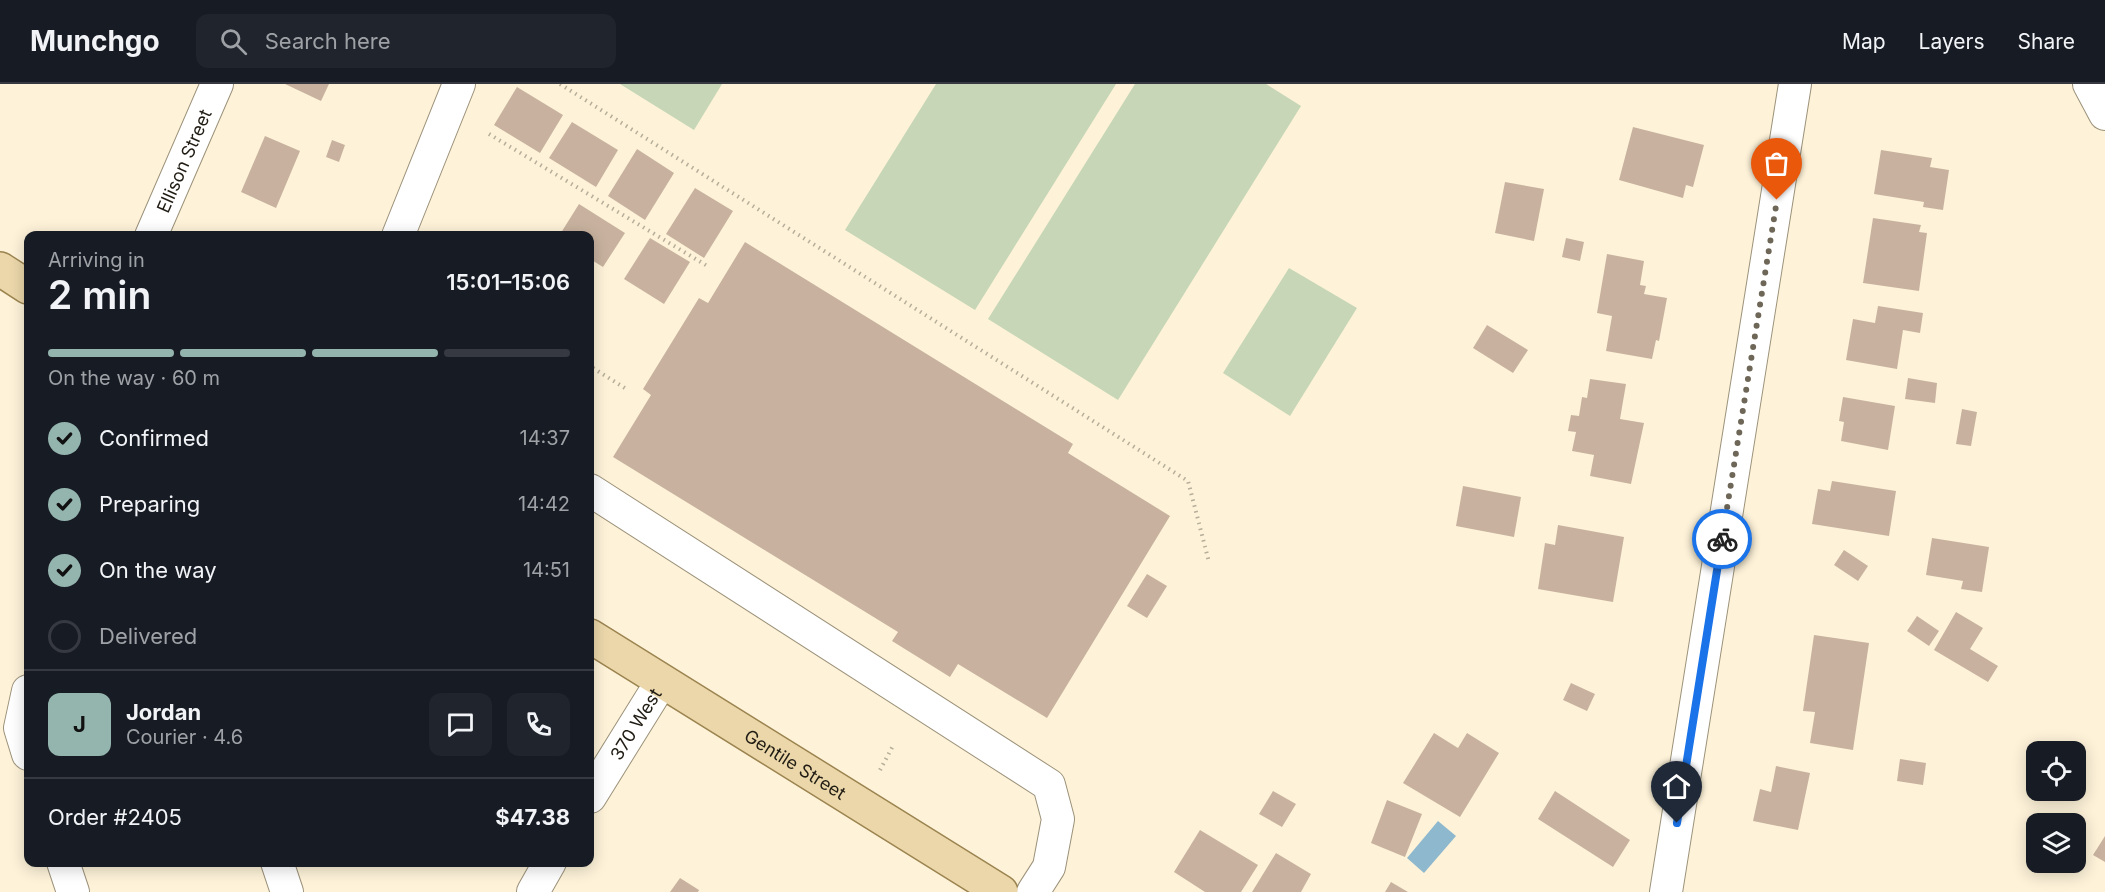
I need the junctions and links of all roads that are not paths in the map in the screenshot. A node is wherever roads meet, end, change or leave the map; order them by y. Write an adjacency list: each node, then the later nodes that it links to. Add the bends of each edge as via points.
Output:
1 (218, 84): 6 (street, Ellison Street)
2 (459, 84): 7 (street)
3 (1795, 84): 22 (street)
4 (2089, 84): 5 (street)
5 (2105, 114)
6 (153, 231)
7 (400, 231)
8 (0, 269): 9 (main road)
9 (24, 284)
10 (594, 493): 21 (street, via 1049,785 1058,819 1049,867)
11 (594, 638): 12 (main road, Gentile Street)
12 (662, 681): 13 (street, 370 West); 20 (main road, Gentile Street)
13 (594, 791)
14 (65, 867): 17 (street)
15 (279, 867): 18 (street)
16 (547, 867): 19 (street)
17 (73, 892)
18 (287, 892)
19 (533, 892)
20 (1001, 892)
21 (1033, 892)
22 (1666, 892)

